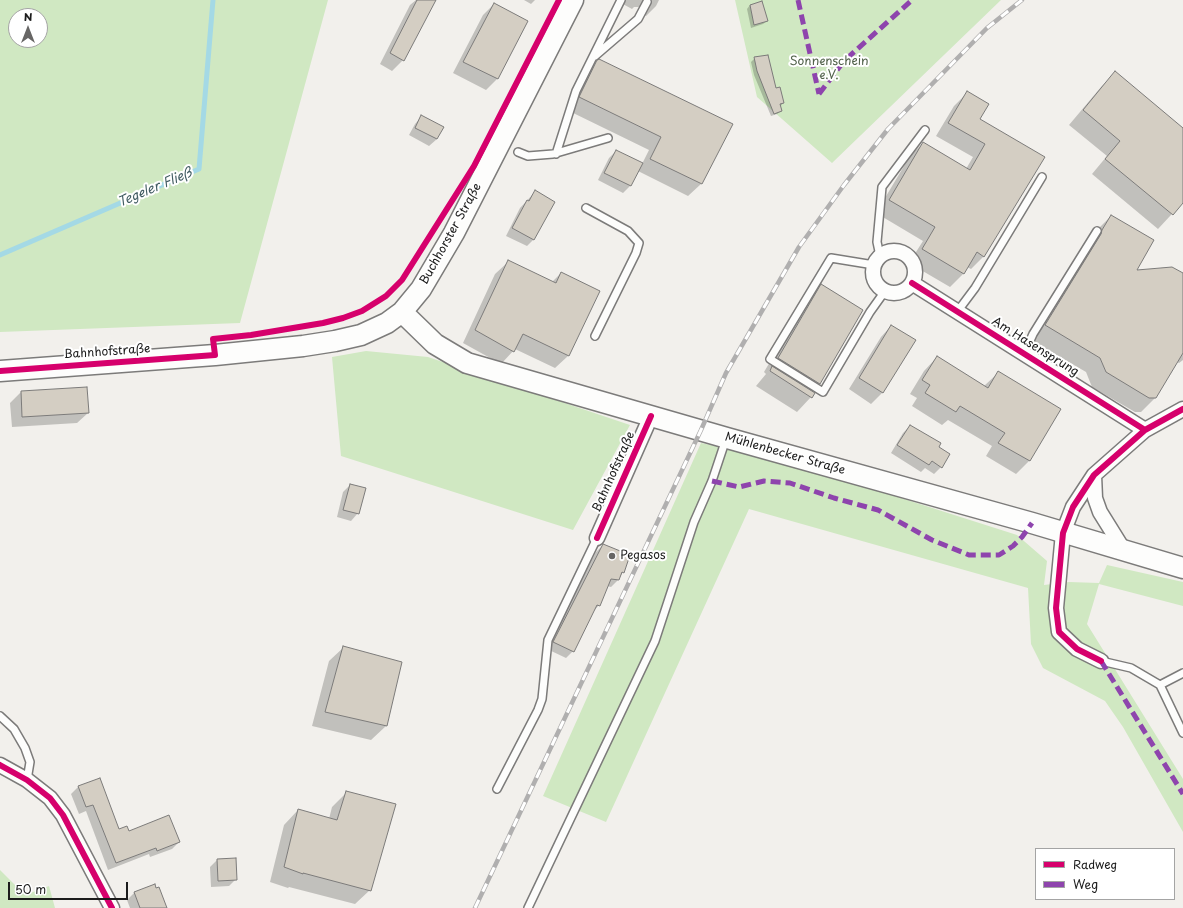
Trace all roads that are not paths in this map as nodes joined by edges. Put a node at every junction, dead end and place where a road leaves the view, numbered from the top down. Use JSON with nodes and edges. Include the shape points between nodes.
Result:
{"nodes":[{"id":1,"x":573,"y":0,"type":"edge"},
{"id":2,"x":621,"y":0,"type":"edge"},
{"id":3,"x":647,"y":2,"type":"dead end"},
{"id":4,"x":591,"y":60,"type":"junction"},
{"id":5,"x":925,"y":130,"type":"dead end"},
{"id":6,"x":608,"y":138,"type":"dead end"},
{"id":7,"x":518,"y":152,"type":"dead end"},
{"id":8,"x":556,"y":154,"type":"junction"},
{"id":9,"x":1042,"y":177,"type":"dead end"},
{"id":10,"x":586,"y":208,"type":"dead end"},
{"id":11,"x":1097,"y":231,"type":"dead end"},
{"id":12,"x":877,"y":260,"type":"junction"},
{"id":13,"x":912,"y":283,"type":"junction"},
{"id":14,"x":885,"y":291,"type":"junction"},
{"id":15,"x":402,"y":312,"type":"junction"},
{"id":16,"x":957,"y":312,"type":"junction"},
{"id":17,"x":595,"y":336,"type":"dead end"},
{"id":18,"x":1024,"y":354,"type":"junction"},
{"id":19,"x":215,"y":355,"type":"joint"},
{"id":20,"x":0,"y":371,"type":"edge"},
{"id":21,"x":1183,"y":409,"type":"edge"},
{"id":22,"x":652,"y":416,"type":"junction"},
{"id":23,"x":1145,"y":430,"type":"junction"},
{"id":24,"x":727,"y":438,"type":"junction"},
{"id":25,"x":1094,"y":475,"type":"junction"},
{"id":26,"x":1063,"y":533,"type":"junction"},
{"id":27,"x":597,"y":538,"type":"joint"},
{"id":28,"x":1123,"y":549,"type":"junction"},
{"id":29,"x":1183,"y":568,"type":"edge"},
{"id":30,"x":1101,"y":661,"type":"joint"},
{"id":31,"x":1183,"y":673,"type":"edge"},
{"id":32,"x":1160,"y":685,"type":"junction"},
{"id":33,"x":0,"y":716,"type":"edge"},
{"id":34,"x":1183,"y":733,"type":"edge"},
{"id":35,"x":0,"y":766,"type":"edge"},
{"id":36,"x":27,"y":780,"type":"junction"},
{"id":37,"x":497,"y":790,"type":"dead end"},
{"id":38,"x":112,"y":908,"type":"edge"},
{"id":39,"x":528,"y":908,"type":"edge"}],
"edges":[{"from":1,"to":15,"type":"main road","name":"Buchhorster Straße","via":[[454,233],[421,289]]},
{"from":2,"to":4,"type":"lane"},
{"from":3,"to":4,"type":"lane","via":[[638,19]]},
{"from":4,"to":8,"type":"lane","via":[[576,91]]},
{"from":5,"to":12,"type":"lane","via":[[882,186]]},
{"from":6,"to":8,"type":"lane"},
{"from":7,"to":8,"type":"lane","via":[[528,156]]},
{"from":9,"to":16,"type":"lane","via":[[975,288]]},
{"from":10,"to":17,"type":"lane","via":[[628,231],[639,243]]},
{"from":11,"to":18,"type":"lane","via":[[1033,334]]},
{"from":12,"to":13,"type":"street","via":[[888,251],[899,251],[908,255],[914,263],[916,274]]},
{"from":12,"to":14,"type":"street","via":[[873,275],[877,284]]},
{"from":12,"to":14,"type":"lane","via":[[831,258],[770,359],[823,392]]},
{"from":13,"to":14,"type":"street","via":[[905,290],[895,293]]},
{"from":13,"to":16,"type":"street","name":"Am Hasensprung"},
{"from":15,"to":19,"type":"main road","name":"Buchhorster Straße","via":[[387,323],[346,339]]},
{"from":15,"to":22,"type":"main road","name":"Mühlenbecker Straße","via":[[435,344],[467,363]]},
{"from":16,"to":18,"type":"street","name":"Am Hasensprung"},
{"from":18,"to":23,"type":"street","name":"Am Hasensprung"},
{"from":19,"to":20,"type":"main road","name":"Bahnhofstraße"},
{"from":21,"to":23,"type":"street"},
{"from":22,"to":24,"type":"main road","name":"Mühlenbecker Straße"},
{"from":22,"to":27,"type":"street","name":"Bahnhofstraße"},
{"from":23,"to":25,"type":"street"},
{"from":24,"to":26,"type":"main road","name":"Mühlenbecker Straße"},
{"from":24,"to":39,"type":"lane","via":[[694,522],[655,641]]},
{"from":25,"to":26,"type":"street","via":[[1073,507]]},
{"from":25,"to":28,"type":"street","via":[[1095,498],[1100,512]]},
{"from":26,"to":28,"type":"main road","name":"Mühlenbecker Straße"},
{"from":26,"to":30,"type":"street","via":[[1056,608],[1059,632],[1076,648]]},
{"from":27,"to":37,"type":"lane","via":[[548,640],[542,699],[538,710]]},
{"from":28,"to":29,"type":"main road","name":"Mühlenbecker Straße"},
{"from":30,"to":32,"type":"lane","via":[[1131,668]]},
{"from":31,"to":32,"type":"lane"},
{"from":32,"to":34,"type":"lane"},
{"from":33,"to":36,"type":"lane","via":[[14,729],[25,748],[30,762]]},
{"from":35,"to":36,"type":"street"},
{"from":36,"to":38,"type":"street","via":[[50,798],[63,815]]}]}
